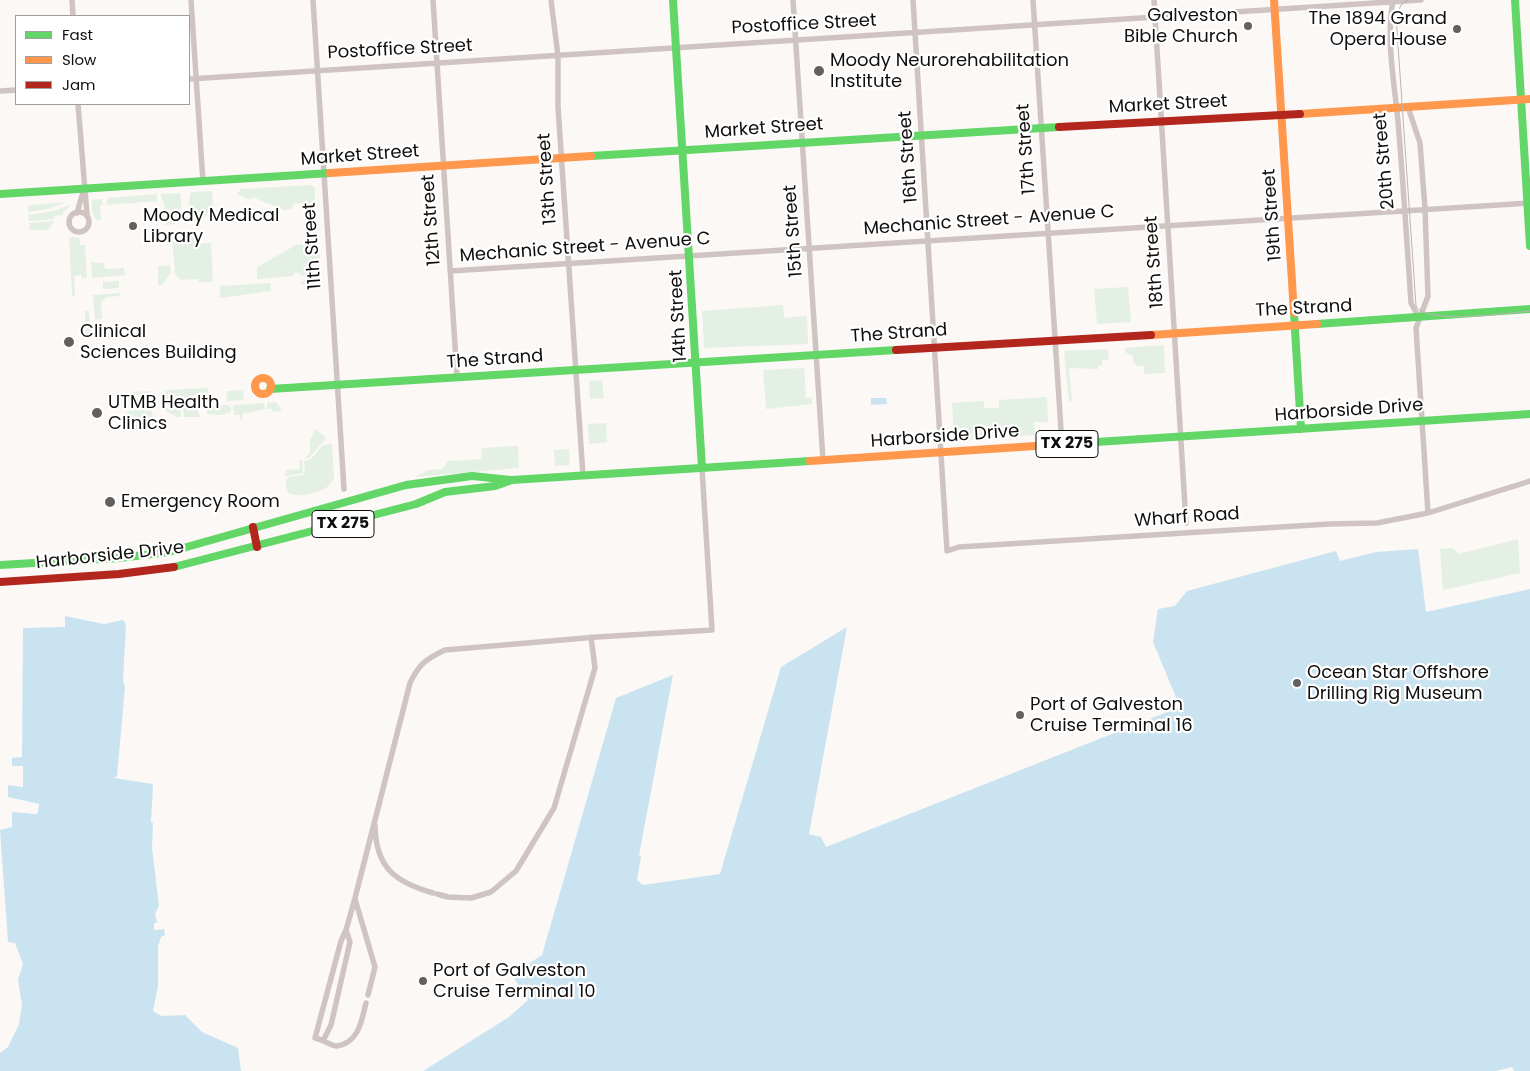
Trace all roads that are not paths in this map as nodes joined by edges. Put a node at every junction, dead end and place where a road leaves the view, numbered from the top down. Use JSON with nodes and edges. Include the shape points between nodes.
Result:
{"nodes":[{"id":1,"x":72,"y":0,"type":"edge"},
{"id":2,"x":191,"y":0,"type":"edge"},
{"id":3,"x":313,"y":0,"type":"edge"},
{"id":4,"x":432,"y":0,"type":"edge"},
{"id":5,"x":551,"y":0,"type":"edge"},
{"id":6,"x":673,"y":0,"type":"edge"},
{"id":7,"x":793,"y":0,"type":"edge"},
{"id":8,"x":913,"y":0,"type":"edge"},
{"id":9,"x":1033,"y":0,"type":"edge"},
{"id":10,"x":1154,"y":0,"type":"edge"},
{"id":11,"x":1274,"y":0,"type":"edge"},
{"id":12,"x":1421,"y":0,"type":"edge"},
{"id":13,"x":1516,"y":0,"type":"edge"},
{"id":14,"x":1393,"y":1,"type":"edge"},
{"id":15,"x":1275,"y":10,"type":"junction"},
{"id":16,"x":73,"y":15,"type":"edge"},
{"id":17,"x":1155,"y":17,"type":"junction"},
{"id":18,"x":1035,"y":24,"type":"junction"},
{"id":19,"x":915,"y":33,"type":"junction"},
{"id":20,"x":795,"y":40,"type":"junction"},
{"id":21,"x":676,"y":48,"type":"junction"},
{"id":22,"x":558,"y":56,"type":"junction"},
{"id":23,"x":436,"y":63,"type":"junction"},
{"id":24,"x":317,"y":70,"type":"junction"},
{"id":25,"x":196,"y":78,"type":"junction"},
{"id":26,"x":190,"y":79,"type":"edge"},
{"id":27,"x":15,"y":90,"type":"edge"},
{"id":28,"x":0,"y":91,"type":"edge"},
{"id":29,"x":1526,"y":99,"type":"edge"},
{"id":30,"x":78,"y":105,"type":"edge"},
{"id":31,"x":1408,"y":107,"type":"junction"},
{"id":32,"x":1396,"y":109,"type":"junction"},
{"id":33,"x":1282,"y":114,"type":"junction"},
{"id":34,"x":1162,"y":121,"type":"junction"},
{"id":35,"x":1041,"y":126,"type":"junction"},
{"id":36,"x":922,"y":134,"type":"junction"},
{"id":37,"x":803,"y":142,"type":"junction"},
{"id":38,"x":683,"y":150,"type":"junction"},
{"id":39,"x":561,"y":158,"type":"junction"},
{"id":40,"x":443,"y":165,"type":"junction"},
{"id":41,"x":323,"y":174,"type":"junction"},
{"id":42,"x":203,"y":182,"type":"junction"},
{"id":43,"x":83,"y":190,"type":"junction"},
{"id":44,"x":0,"y":194,"type":"edge"},
{"id":45,"x":1529,"y":203,"type":"edge"},
{"id":46,"x":1425,"y":209,"type":"junction"},
{"id":47,"x":1404,"y":210,"type":"junction"},
{"id":48,"x":77,"y":213,"type":"junction"},
{"id":49,"x":87,"y":215,"type":"junction"},
{"id":50,"x":1288,"y":218,"type":"junction"},
{"id":51,"x":1168,"y":225,"type":"junction"},
{"id":52,"x":1048,"y":232,"type":"junction"},
{"id":53,"x":929,"y":240,"type":"junction"},
{"id":54,"x":1530,"y":246,"type":"edge"},
{"id":55,"x":810,"y":248,"type":"junction"},
{"id":56,"x":690,"y":256,"type":"junction"},
{"id":57,"x":569,"y":264,"type":"junction"},
{"id":58,"x":450,"y":272,"type":"junction"},
{"id":59,"x":1530,"y":309,"type":"edge"},
{"id":60,"x":1419,"y":318,"type":"junction"},
{"id":61,"x":1295,"y":324,"type":"junction"},
{"id":62,"x":1175,"y":331,"type":"junction"},
{"id":63,"x":1055,"y":339,"type":"junction"},
{"id":64,"x":936,"y":347,"type":"junction"},
{"id":65,"x":816,"y":354,"type":"junction"},
{"id":66,"x":696,"y":362,"type":"junction"},
{"id":67,"x":576,"y":370,"type":"junction"},
{"id":68,"x":457,"y":377,"type":"junction"},
{"id":69,"x":337,"y":384,"type":"junction"},
{"id":70,"x":270,"y":389,"type":"dead end"},
{"id":71,"x":1530,"y":414,"type":"edge"},
{"id":72,"x":1422,"y":421,"type":"junction"},
{"id":73,"x":1301,"y":429,"type":"junction"},
{"id":74,"x":1181,"y":437,"type":"junction"},
{"id":75,"x":1062,"y":445,"type":"junction"},
{"id":76,"x":942,"y":453,"type":"junction"},
{"id":77,"x":823,"y":460,"type":"junction"},
{"id":78,"x":702,"y":468,"type":"junction"},
{"id":79,"x":583,"y":476,"type":"junction"},
{"id":80,"x":512,"y":480,"type":"junction"},
{"id":81,"x":1530,"y":481,"type":"edge"},
{"id":82,"x":344,"y":489,"type":"dead end"},
{"id":83,"x":1428,"y":512,"type":"junction"},
{"id":84,"x":1186,"y":523,"type":"dead end"},
{"id":85,"x":253,"y":527,"type":"junction"},
{"id":86,"x":257,"y":547,"type":"junction"},
{"id":87,"x":947,"y":551,"type":"joint"},
{"id":88,"x":168,"y":552,"type":"junction"},
{"id":89,"x":66,"y":560,"type":"junction"},
{"id":90,"x":0,"y":565,"type":"edge"},
{"id":91,"x":174,"y":567,"type":"junction"},
{"id":92,"x":68,"y":577,"type":"junction"},
{"id":93,"x":0,"y":582,"type":"edge"},
{"id":94,"x":591,"y":637,"type":"junction"},
{"id":95,"x":375,"y":817,"type":"junction"},
{"id":96,"x":355,"y":898,"type":"junction"},
{"id":97,"x":346,"y":930,"type":"junction"},
{"id":98,"x":368,"y":995,"type":"dead end"},
{"id":99,"x":366,"y":1003,"type":"dead end"},
{"id":100,"x":324,"y":1040,"type":"junction"}],
"edges":[{"from":1,"to":16,"type":"street"},
{"from":2,"to":25,"type":"street"},
{"from":3,"to":24,"type":"street","name":"11th Street"},
{"from":4,"to":23,"type":"street","name":"12th Street"},
{"from":5,"to":22,"type":"street","name":"13th Street"},
{"from":6,"to":21,"type":"main road","name":"14th Street"},
{"from":7,"to":20,"type":"street","name":"15th Street"},
{"from":8,"to":19,"type":"street","name":"16th Street"},
{"from":9,"to":18,"type":"street","name":"17th Street"},
{"from":10,"to":17,"type":"street","name":"18th Street"},
{"from":11,"to":15,"type":"main road","name":"19th Street"},
{"from":12,"to":14,"type":"street","name":"Postoffice Street"},
{"from":13,"to":29,"type":"main road"},
{"from":14,"to":15,"type":"street","name":"Postoffice Street"},
{"from":14,"to":32,"type":"street","name":"20th Street","via":[[1389,22]]},
{"from":15,"to":17,"type":"street","name":"Postoffice Street"},
{"from":15,"to":33,"type":"main road","name":"19th Street"},
{"from":17,"to":18,"type":"street","name":"Postoffice Street"},
{"from":17,"to":34,"type":"street","name":"18th Street"},
{"from":18,"to":19,"type":"street","name":"Postoffice Street"},
{"from":18,"to":35,"type":"street","name":"17th Street"},
{"from":19,"to":20,"type":"street","name":"Postoffice Street"},
{"from":19,"to":36,"type":"street","name":"16th Street"},
{"from":20,"to":21,"type":"street","name":"Postoffice Street"},
{"from":20,"to":37,"type":"street","name":"15th Street"},
{"from":21,"to":22,"type":"street","name":"Postoffice Street"},
{"from":21,"to":38,"type":"main road","name":"14th Street"},
{"from":22,"to":23,"type":"street","name":"Postoffice Street"},
{"from":22,"to":39,"type":"street","name":"13th Street"},
{"from":23,"to":24,"type":"street","name":"Postoffice Street"},
{"from":23,"to":40,"type":"street","name":"12th Street"},
{"from":24,"to":25,"type":"street","name":"Postoffice Street"},
{"from":24,"to":41,"type":"street","name":"11th Street"},
{"from":25,"to":26,"type":"street","name":"Postoffice Street"},
{"from":25,"to":42,"type":"street"},
{"from":27,"to":28,"type":"street"},
{"from":29,"to":31,"type":"main road","name":"Market Street"},
{"from":29,"to":45,"type":"main road"},
{"from":30,"to":43,"type":"street"},
{"from":31,"to":32,"type":"main road","name":"Market Street"},
{"from":31,"to":46,"type":"street","name":"20th Street","via":[[1420,143]]},
{"from":32,"to":33,"type":"main road","name":"Market Street"},
{"from":32,"to":47,"type":"street","name":"20th Street"},
{"from":33,"to":34,"type":"main road","name":"Market Street"},
{"from":33,"to":50,"type":"main road","name":"19th Street"},
{"from":34,"to":35,"type":"main road","name":"Market Street"},
{"from":34,"to":51,"type":"street","name":"18th Street"},
{"from":35,"to":36,"type":"main road","name":"Market Street"},
{"from":35,"to":52,"type":"street","name":"17th Street"},
{"from":36,"to":37,"type":"main road","name":"Market Street"},
{"from":36,"to":53,"type":"street","name":"16th Street"},
{"from":37,"to":38,"type":"main road","name":"Market Street"},
{"from":37,"to":55,"type":"street","name":"15th Street"},
{"from":38,"to":39,"type":"main road","name":"Market Street"},
{"from":38,"to":56,"type":"main road","name":"14th Street"},
{"from":39,"to":40,"type":"main road","name":"Market Street"},
{"from":39,"to":57,"type":"street","name":"13th Street"},
{"from":40,"to":41,"type":"main road","name":"Market Street"},
{"from":40,"to":58,"type":"street","name":"12th Street"},
{"from":41,"to":42,"type":"main road","name":"Market Street"},
{"from":41,"to":69,"type":"street","name":"11th Street"},
{"from":42,"to":43,"type":"main road","name":"Market Street"},
{"from":43,"to":44,"type":"main road","name":"Market Street"},
{"from":43,"to":48,"type":"street"},
{"from":43,"to":49,"type":"street"},
{"from":45,"to":46,"type":"street","name":"Mechanic Street - Avenue C"},
{"from":45,"to":54,"type":"main road"},
{"from":46,"to":47,"type":"street","name":"Mechanic Street - Avenue C"},
{"from":46,"to":60,"type":"street","name":"20th Street","via":[[1428,296]]},
{"from":47,"to":50,"type":"street","name":"Mechanic Street - Avenue C"},
{"from":47,"to":60,"type":"street","name":"20th Street","via":[[1411,303]]},
{"from":48,"to":49,"type":"street"},
{"from":48,"to":49,"type":"street","via":[[68,221],[75,230],[87,228]]},
{"from":50,"to":51,"type":"street","name":"Mechanic Street - Avenue C"},
{"from":50,"to":61,"type":"main road","name":"19th Street"},
{"from":51,"to":52,"type":"street","name":"Mechanic Street - Avenue C"},
{"from":51,"to":62,"type":"street","name":"18th Street"},
{"from":52,"to":53,"type":"street","name":"Mechanic Street - Avenue C"},
{"from":52,"to":63,"type":"street","name":"17th Street"},
{"from":53,"to":55,"type":"street","name":"Mechanic Street - Avenue C"},
{"from":53,"to":64,"type":"street","name":"16th Street"},
{"from":55,"to":56,"type":"street","name":"Mechanic Street - Avenue C"},
{"from":55,"to":65,"type":"street","name":"15th Street"},
{"from":56,"to":57,"type":"street","name":"Mechanic Street - Avenue C"},
{"from":56,"to":66,"type":"main road","name":"14th Street"},
{"from":57,"to":58,"type":"street","name":"Mechanic Street - Avenue C"},
{"from":57,"to":67,"type":"street","name":"13th Street"},
{"from":58,"to":68,"type":"street","name":"12th Street"},
{"from":59,"to":60,"type":"main road","name":"The Strand"},
{"from":60,"to":61,"type":"main road","name":"The Strand"},
{"from":60,"to":72,"type":"street","name":"20th Street","via":[[1416,328]]},
{"from":61,"to":62,"type":"main road","name":"The Strand"},
{"from":61,"to":73,"type":"main road","name":"19th Street"},
{"from":62,"to":63,"type":"main road","name":"The Strand"},
{"from":62,"to":74,"type":"street","name":"18th Street"},
{"from":63,"to":64,"type":"main road","name":"The Strand"},
{"from":63,"to":75,"type":"street","name":"17th Street"},
{"from":64,"to":65,"type":"main road","name":"The Strand"},
{"from":64,"to":76,"type":"street","name":"16th Street"},
{"from":65,"to":66,"type":"main road","name":"The Strand"},
{"from":65,"to":77,"type":"street","name":"15th Street"},
{"from":66,"to":67,"type":"main road","name":"The Strand"},
{"from":66,"to":78,"type":"main road","name":"14th Street"},
{"from":67,"to":68,"type":"main road","name":"The Strand"},
{"from":67,"to":79,"type":"street","name":"13th Street"},
{"from":68,"to":69,"type":"main road","name":"The Strand"},
{"from":69,"to":70,"type":"main road","name":"The Strand"},
{"from":69,"to":82,"type":"street","name":"11th Street"},
{"from":71,"to":72,"type":"main road","name":"Harborside Drive","number":"TX 275"},
{"from":72,"to":73,"type":"main road","name":"Harborside Drive","number":"TX 275"},
{"from":72,"to":83,"type":"street","name":"20th Street"},
{"from":73,"to":74,"type":"main road","name":"Harborside Drive","number":"TX 275"},
{"from":74,"to":75,"type":"main road","name":"Harborside Drive","number":"TX 275"},
{"from":74,"to":84,"type":"street","name":"18th Street"},
{"from":75,"to":76,"type":"main road","name":"Harborside Drive","number":"TX 275"},
{"from":76,"to":77,"type":"main road","name":"Harborside Drive","number":"TX 275"},
{"from":76,"to":87,"type":"street","name":"16th Street"},
{"from":77,"to":78,"type":"main road","name":"Harborside Drive","number":"TX 275"},
{"from":78,"to":79,"type":"main road","name":"Harborside Drive","number":"TX 275"},
{"from":78,"to":94,"type":"street","name":"14th Street","via":[[712,630]]},
{"from":79,"to":80,"type":"main road","name":"Harborside Drive","number":"TX 275"},
{"from":80,"to":85,"type":"main road","name":"Harborside Drive","number":"TX 275","via":[[493,476],[406,485]]},
{"from":80,"to":86,"type":"main road","name":"Harborside Drive","number":"TX 275","via":[[495,486],[445,492],[416,504]]},
{"from":81,"to":83,"type":"street","name":"Wharf Road"},
{"from":83,"to":87,"type":"street","name":"Wharf Road","via":[[1377,523],[959,547]]},
{"from":85,"to":86,"type":"main road"},
{"from":85,"to":88,"type":"main road","name":"Harborside Drive","number":"TX 275"},
{"from":86,"to":91,"type":"main road","name":"Harborside Drive","number":"TX 275"},
{"from":88,"to":89,"type":"main road","name":"Harborside Drive","number":"TX 275"},
{"from":88,"to":91,"type":"main road"},
{"from":89,"to":90,"type":"main road","name":"Harborside Drive","number":"TX 275"},
{"from":89,"to":92,"type":"main road"},
{"from":91,"to":92,"type":"main road","name":"Harborside Drive","number":"TX 275"},
{"from":92,"to":93,"type":"main road","name":"Harborside Drive","number":"TX 275"},
{"from":94,"to":95,"type":"street","via":[[445,650],[429,657],[417,668],[410,683]]},
{"from":94,"to":95,"type":"street","via":[[595,668],[554,808],[516,871],[491,892],[470,898],[448,897],[398,880],[376,846]]},
{"from":95,"to":96,"type":"street"},
{"from":96,"to":97,"type":"street"},
{"from":96,"to":98,"type":"street","via":[[375,967]]},
{"from":97,"to":100,"type":"street","via":[[350,942],[331,1025]]},
{"from":97,"to":100,"type":"street","via":[[315,1038]]},
{"from":99,"to":100,"type":"street","via":[[358,1032],[345,1043],[335,1046]]}]}
